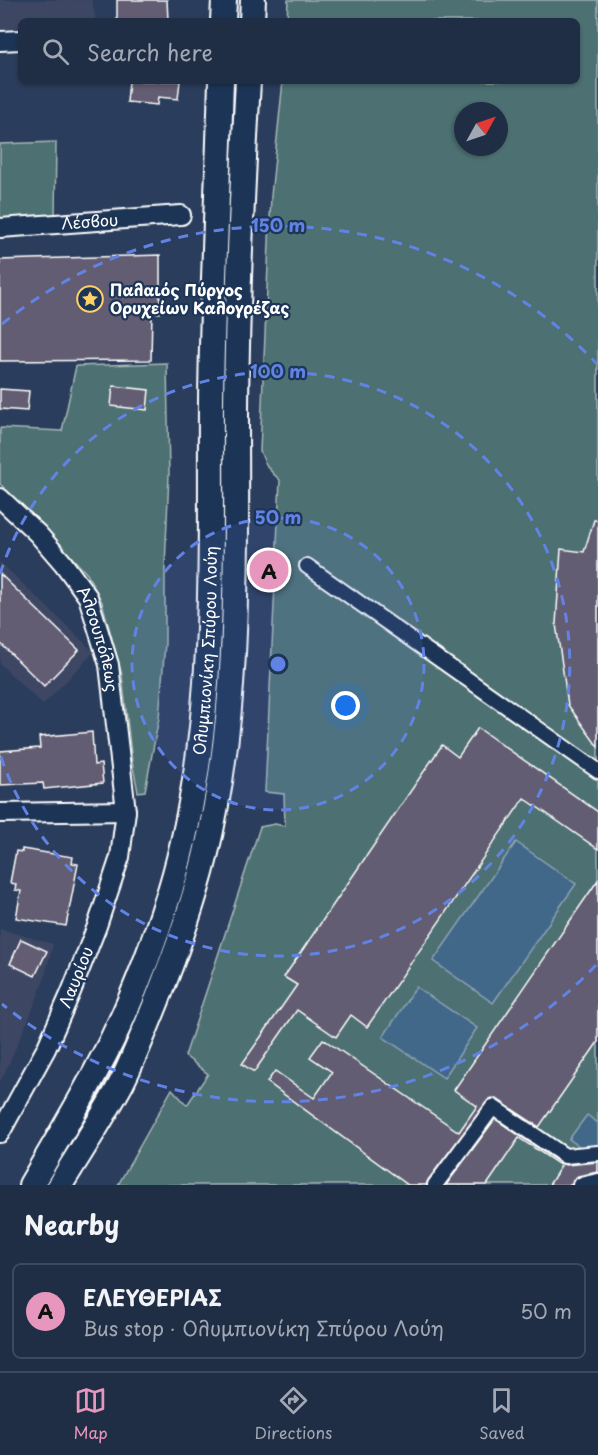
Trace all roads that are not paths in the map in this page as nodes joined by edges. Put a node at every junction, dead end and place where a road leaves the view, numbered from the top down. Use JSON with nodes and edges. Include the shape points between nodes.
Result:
{"nodes":[{"id":1,"x":224,"y":0,"type":"edge"},
{"id":2,"x":253,"y":0,"type":"edge"},
{"id":3,"x":223,"y":18,"type":"edge"},
{"id":4,"x":252,"y":18,"type":"edge"},
{"id":5,"x":18,"y":40,"type":"edge"},
{"id":6,"x":0,"y":41,"type":"edge"},
{"id":7,"x":221,"y":84,"type":"edge"},
{"id":8,"x":248,"y":84,"type":"edge"},
{"id":9,"x":181,"y":215,"type":"dead end"},
{"id":10,"x":0,"y":228,"type":"edge"},
{"id":11,"x":0,"y":498,"type":"edge"},
{"id":12,"x":307,"y":566,"type":"dead end"},
{"id":13,"x":598,"y":771,"type":"edge"},
{"id":14,"x":126,"y":811,"type":"junction"},
{"id":15,"x":0,"y":813,"type":"edge"},
{"id":16,"x":0,"y":1133,"type":"edge"},
{"id":17,"x":598,"y":1153,"type":"edge"},
{"id":18,"x":598,"y":1181,"type":"edge"},
{"id":19,"x":31,"y":1185,"type":"edge"},
{"id":20,"x":60,"y":1185,"type":"edge"},
{"id":21,"x":435,"y":1185,"type":"edge"},
{"id":22,"x":580,"y":1185,"type":"edge"}],
"edges":[{"from":1,"to":3,"type":"main road"},
{"from":2,"to":4,"type":"main road"},
{"from":5,"to":6,"type":"street"},
{"from":7,"to":19,"type":"main road","name":"Ολυμπιονίκη Σπύρου Λούη","via":[[211,333],[208,641],[190,811],[156,932],[122,1018],[96,1072]]},
{"from":8,"to":20,"type":"main road","name":"Ολυμπιονίκη Σπύρου Λούη","via":[[237,329],[235,595],[220,786],[195,896],[170,969],[121,1083]]},
{"from":9,"to":10,"type":"street","name":"Λέσβου"},
{"from":11,"to":14,"type":"street","name":"Αλσουπόλεως","via":[[38,534],[88,597],[109,665]]},
{"from":12,"to":13,"type":"street"},
{"from":14,"to":15,"type":"street"},
{"from":14,"to":16,"type":"street","name":"Λαυρίου","via":[[120,857],[97,926],[46,1049]]},
{"from":17,"to":21,"type":"street","via":[[565,1156],[493,1107]]},
{"from":18,"to":22,"type":"street"}]}
